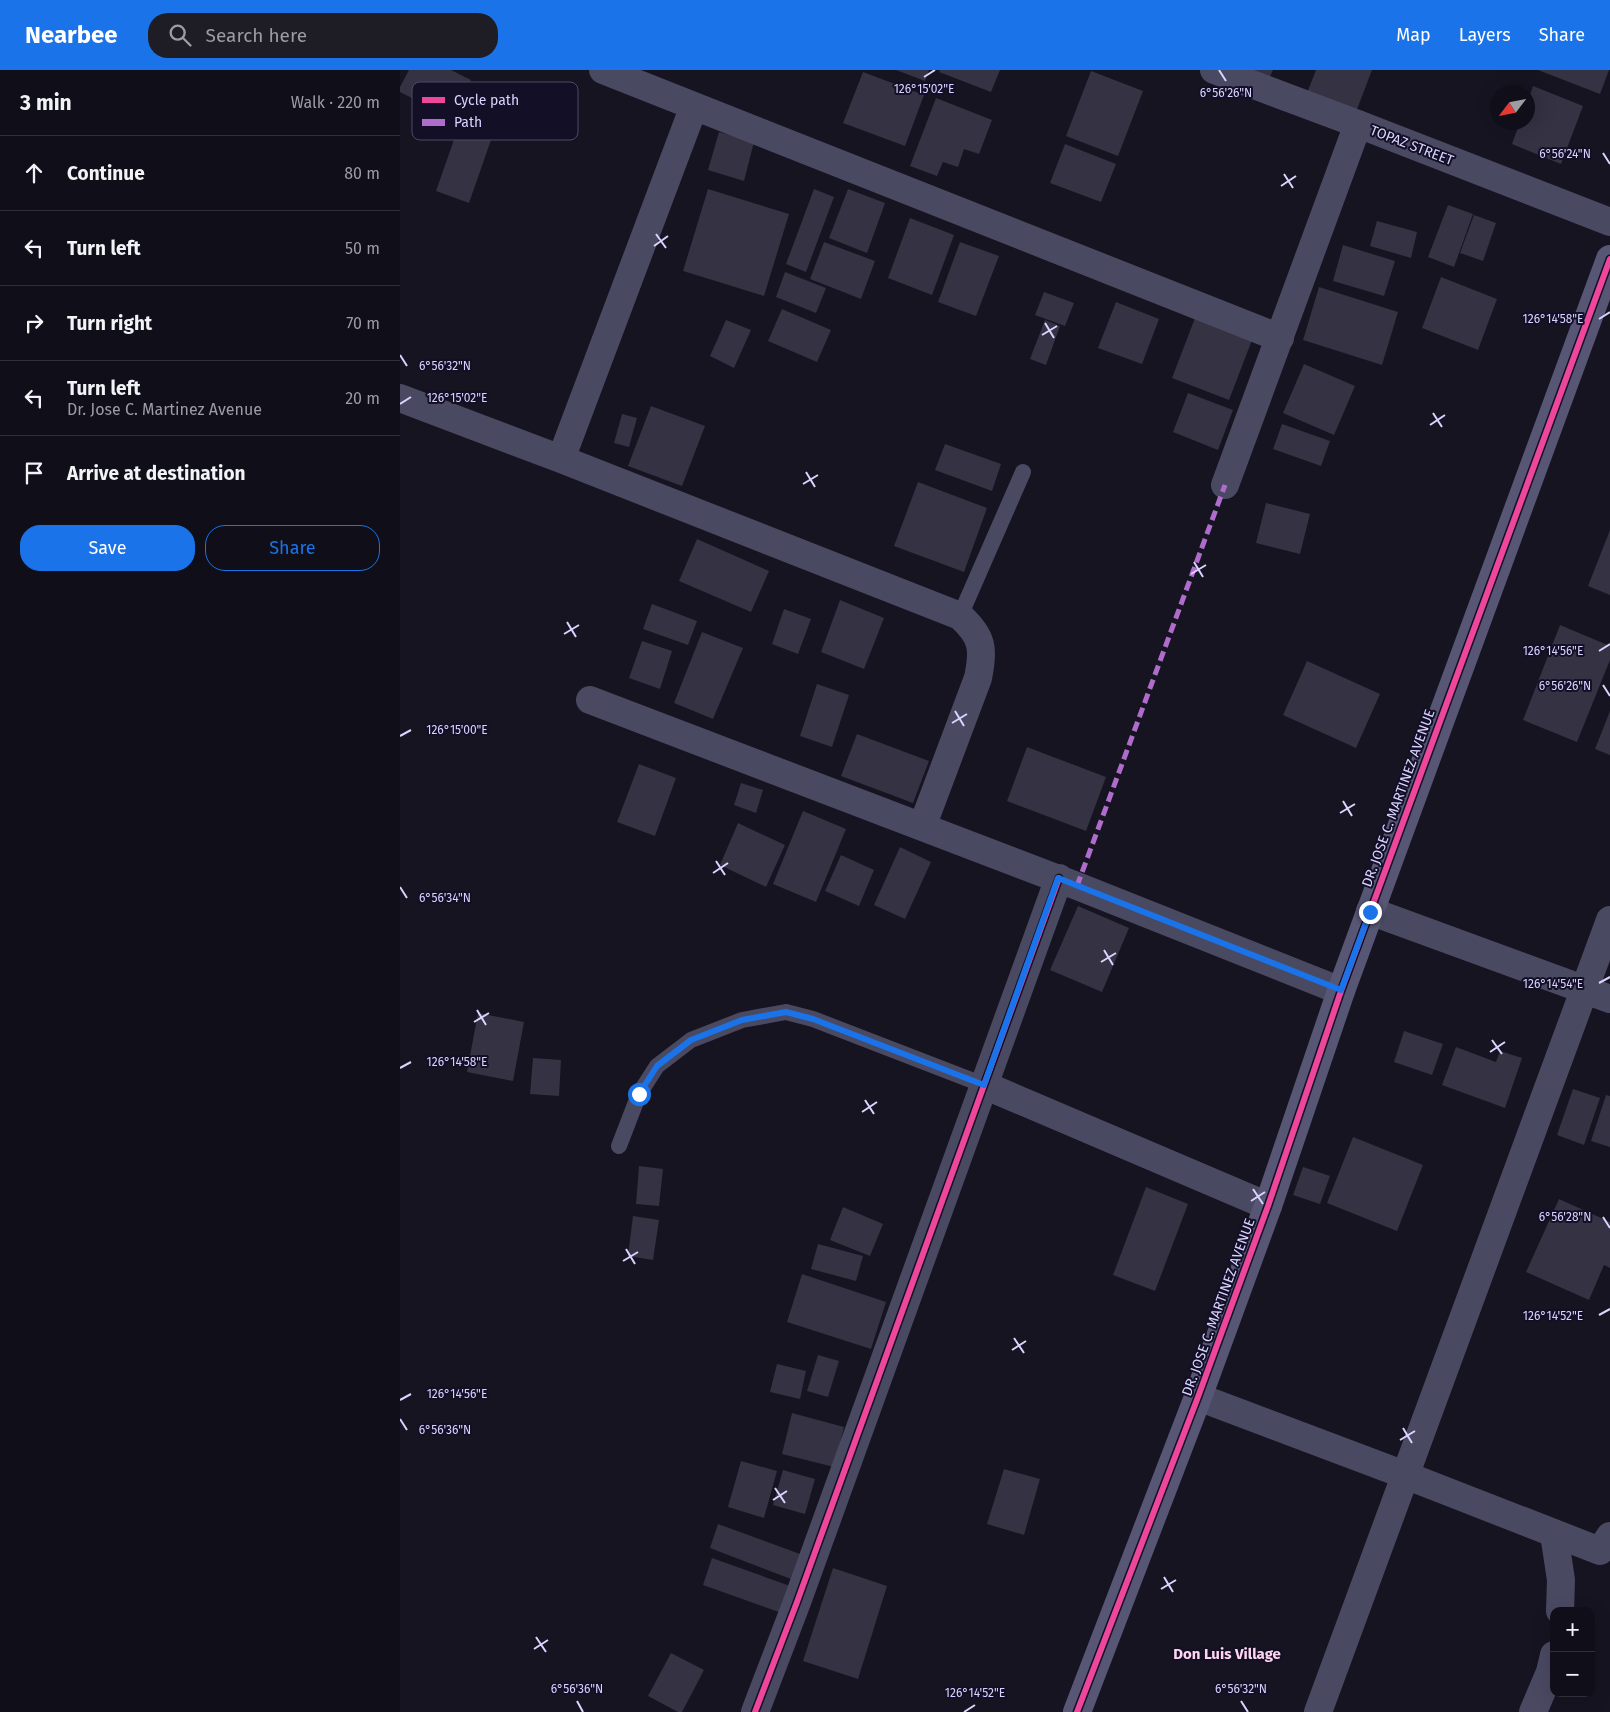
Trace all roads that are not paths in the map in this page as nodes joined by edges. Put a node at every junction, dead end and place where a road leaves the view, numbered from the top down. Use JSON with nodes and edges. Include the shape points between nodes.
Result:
{"nodes":[{"id":1,"x":603,"y":70,"type":"edge"},
{"id":2,"x":1214,"y":70,"type":"edge"},
{"id":3,"x":694,"y":106,"type":"junction"},
{"id":4,"x":1358,"y":124,"type":"junction"},
{"id":5,"x":1610,"y":222,"type":"edge"},
{"id":6,"x":1610,"y":259,"type":"edge"},
{"id":7,"x":1280,"y":338,"type":"junction"},
{"id":8,"x":400,"y":398,"type":"edge"},
{"id":9,"x":561,"y":459,"type":"junction"},
{"id":10,"x":1023,"y":472,"type":"dead end"},
{"id":11,"x":1225,"y":485,"type":"dead end"},
{"id":12,"x":960,"y":616,"type":"junction"},
{"id":13,"x":590,"y":700,"type":"dead end"},
{"id":14,"x":922,"y":827,"type":"junction"},
{"id":15,"x":1058,"y":878,"type":"junction"},
{"id":16,"x":1370,"y":912,"type":"junction"},
{"id":17,"x":1610,"y":920,"type":"edge"},
{"id":18,"x":1584,"y":989,"type":"junction"},
{"id":19,"x":1341,"y":990,"type":"junction"},
{"id":20,"x":1610,"y":999,"type":"edge"},
{"id":21,"x":984,"y":1085,"type":"junction"},
{"id":22,"x":619,"y":1146,"type":"dead end"},
{"id":23,"x":1268,"y":1206,"type":"junction"},
{"id":24,"x":1198,"y":1397,"type":"junction"},
{"id":25,"x":1405,"y":1475,"type":"junction"},
{"id":26,"x":1554,"y":1534,"type":"junction"},
{"id":27,"x":1610,"y":1536,"type":"edge"},
{"id":28,"x":1560,"y":1607,"type":"edge"},
{"id":29,"x":1550,"y":1672,"type":"edge"},
{"id":30,"x":755,"y":1712,"type":"edge"},
{"id":31,"x":1077,"y":1712,"type":"edge"},
{"id":32,"x":1318,"y":1712,"type":"edge"},
{"id":33,"x":1533,"y":1712,"type":"edge"}],
"edges":[{"from":1,"to":3,"type":"street"},
{"from":2,"to":4,"type":"street","name":"TOPAZ STREET"},
{"from":3,"to":7,"type":"street"},
{"from":3,"to":9,"type":"street"},
{"from":4,"to":5,"type":"street","name":"TOPAZ STREET"},
{"from":4,"to":7,"type":"street"},
{"from":6,"to":16,"type":"street","name":"DR. JOSE C. MARTINEZ AVENUE"},
{"from":7,"to":11,"type":"street"},
{"from":8,"to":9,"type":"street"},
{"from":9,"to":12,"type":"street"},
{"from":10,"to":12,"type":"lane"},
{"from":12,"to":14,"type":"street","via":[[979,638],[982,656],[978,678]]},
{"from":13,"to":14,"type":"street"},
{"from":14,"to":15,"type":"street"},
{"from":15,"to":19,"type":"street"},
{"from":15,"to":21,"type":"street"},
{"from":16,"to":18,"type":"street"},
{"from":16,"to":19,"type":"street","name":"DR. JOSE C. MARTINEZ AVENUE"},
{"from":17,"to":18,"type":"street"},
{"from":18,"to":20,"type":"street"},
{"from":18,"to":25,"type":"street"},
{"from":19,"to":23,"type":"street","name":"DR. JOSE C. MARTINEZ AVENUE"},
{"from":21,"to":22,"type":"lane","via":[[813,1019],[786,1012],[742,1020],[691,1040],[657,1066],[639,1094]]},
{"from":21,"to":23,"type":"street"},
{"from":21,"to":30,"type":"street"},
{"from":23,"to":24,"type":"street","name":"DR. JOSE C. MARTINEZ AVENUE"},
{"from":24,"to":25,"type":"street"},
{"from":24,"to":31,"type":"street","name":"DR. JOSE C. MARTINEZ AVENUE"},
{"from":25,"to":26,"type":"street"},
{"from":25,"to":32,"type":"street"},
{"from":26,"to":27,"type":"street","via":[[1600,1552]]},
{"from":26,"to":28,"type":"street","via":[[1561,1580]]},
{"from":29,"to":33,"type":"street"}]}
